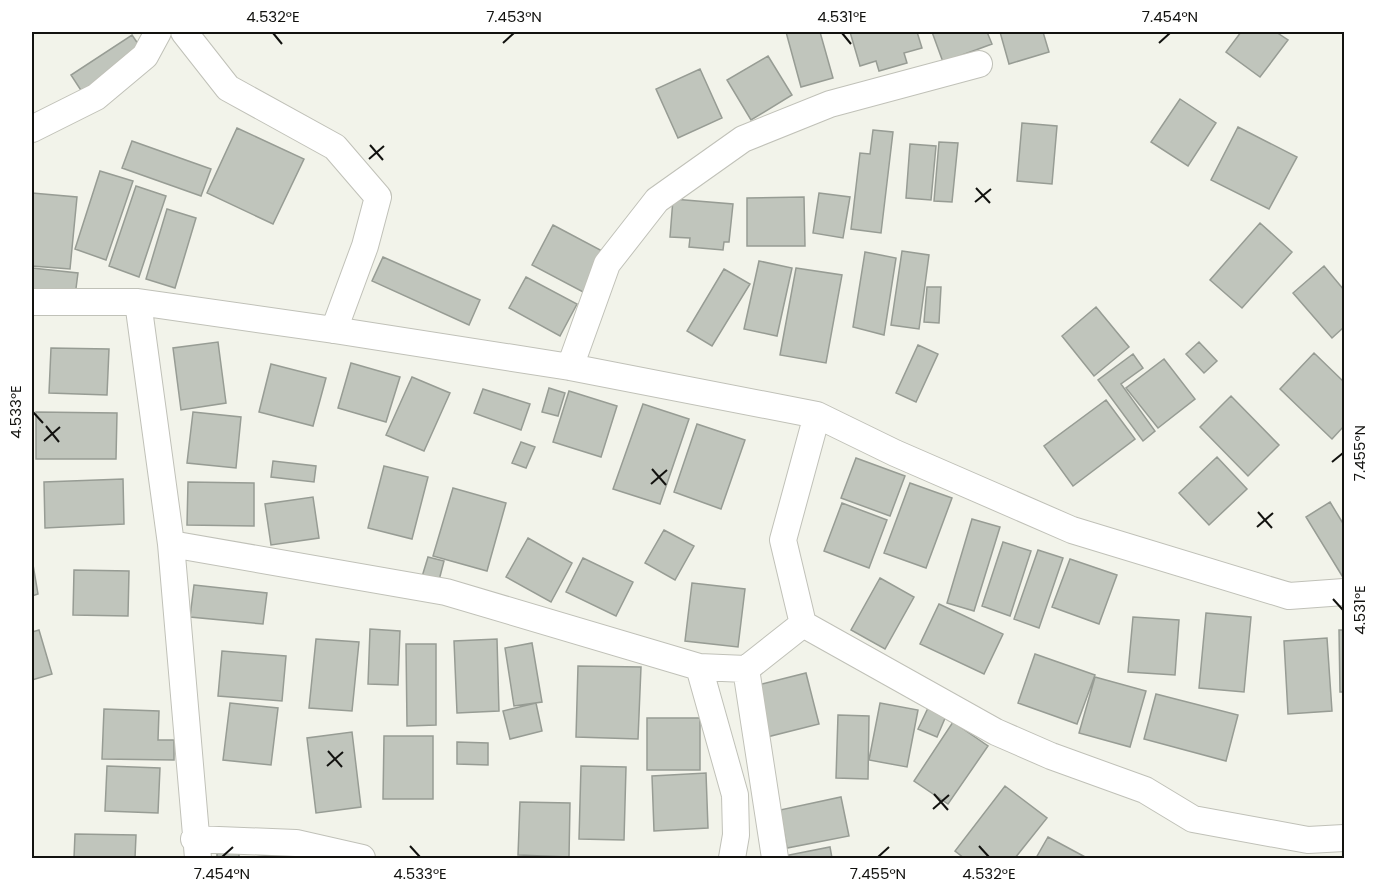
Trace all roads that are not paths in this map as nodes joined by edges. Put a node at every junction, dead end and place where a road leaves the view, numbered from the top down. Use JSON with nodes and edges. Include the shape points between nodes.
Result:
{"nodes":[{"id":1,"x":158,"y":32,"type":"edge"},
{"id":2,"x":184,"y":32,"type":"edge"},
{"id":3,"x":979,"y":64,"type":"dead end"},
{"id":4,"x":32,"y":129,"type":"edge"},
{"id":5,"x":32,"y":302,"type":"edge"},
{"id":6,"x":138,"y":302,"type":"junction"},
{"id":7,"x":334,"y":330,"type":"junction"},
{"id":8,"x":570,"y":367,"type":"junction"},
{"id":9,"x":817,"y":415,"type":"junction"},
{"id":10,"x":171,"y":544,"type":"junction"},
{"id":11,"x":1344,"y":592,"type":"edge"},
{"id":12,"x":802,"y":624,"type":"junction"},
{"id":13,"x":699,"y":667,"type":"junction"},
{"id":14,"x":746,"y":669,"type":"junction"},
{"id":15,"x":1344,"y":838,"type":"edge"},
{"id":16,"x":196,"y":849,"type":"edge"},
{"id":17,"x":362,"y":858,"type":"edge"},
{"id":18,"x":732,"y":858,"type":"edge"},
{"id":19,"x":775,"y":858,"type":"edge"}],
"edges":[{"from":1,"to":4,"type":"street","via":[[145,56],[96,97]]},
{"from":2,"to":7,"type":"street","via":[[228,88],[335,147],[378,197],[365,246]]},
{"from":3,"to":8,"type":"street","via":[[830,104],[743,139],[657,200],[607,264]]},
{"from":5,"to":6,"type":"street"},
{"from":6,"to":7,"type":"street"},
{"from":6,"to":10,"type":"street"},
{"from":7,"to":8,"type":"street"},
{"from":8,"to":9,"type":"street"},
{"from":9,"to":11,"type":"street","via":[[1072,530],[1289,596]]},
{"from":9,"to":12,"type":"street","via":[[783,540]]},
{"from":10,"to":13,"type":"street","via":[[446,592]]},
{"from":10,"to":16,"type":"street"},
{"from":12,"to":14,"type":"street"},
{"from":12,"to":15,"type":"street","via":[[996,732],[1145,790],[1193,819],[1308,840]]},
{"from":13,"to":14,"type":"street"},
{"from":13,"to":18,"type":"street","via":[[735,795]]},
{"from":14,"to":19,"type":"street"},
{"from":16,"to":17,"type":"street","via":[[296,843]]}]}
